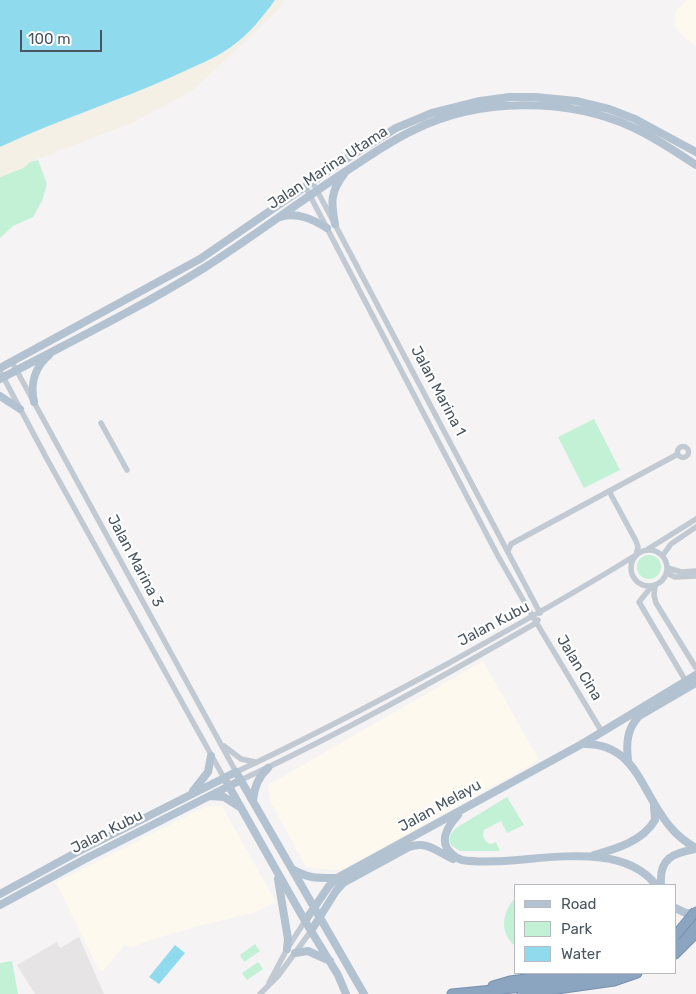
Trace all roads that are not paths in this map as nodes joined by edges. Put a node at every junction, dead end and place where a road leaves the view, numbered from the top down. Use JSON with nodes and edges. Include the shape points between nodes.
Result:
{"nodes":[{"id":1,"x":696,"y":152,"type":"edge"},
{"id":2,"x":696,"y":165,"type":"edge"},
{"id":3,"x":346,"y":171,"type":"junction"},
{"id":4,"x":312,"y":181,"type":"junction"},
{"id":5,"x":305,"y":186,"type":"junction"},
{"id":6,"x":318,"y":190,"type":"junction"},
{"id":7,"x":310,"y":195,"type":"junction"},
{"id":8,"x":277,"y":218,"type":"junction"},
{"id":9,"x":335,"y":224,"type":"junction"},
{"id":10,"x":327,"y":228,"type":"junction"},
{"id":11,"x":56,"y":348,"type":"junction"},
{"id":12,"x":12,"y":362,"type":"junction"},
{"id":13,"x":16,"y":370,"type":"junction"},
{"id":14,"x":1,"y":374,"type":"edge"},
{"id":15,"x":0,"y":396,"type":"edge"},
{"id":16,"x":34,"y":402,"type":"junction"},
{"id":17,"x":20,"y":409,"type":"junction"},
{"id":18,"x":101,"y":424,"type":"dead end"},
{"id":19,"x":678,"y":454,"type":"dead end"},
{"id":20,"x":127,"y":470,"type":"dead end"},
{"id":21,"x":609,"y":491,"type":"junction"},
{"id":22,"x":696,"y":519,"type":"edge"},
{"id":23,"x":696,"y":527,"type":"edge"},
{"id":24,"x":646,"y":550,"type":"junction"},
{"id":25,"x":507,"y":552,"type":"junction"},
{"id":26,"x":636,"y":555,"type":"junction"},
{"id":27,"x":663,"y":555,"type":"junction"},
{"id":28,"x":668,"y":571,"type":"junction"},
{"id":29,"x":696,"y":571,"type":"edge"},
{"id":30,"x":696,"y":576,"type":"edge"},
{"id":31,"x":653,"y":586,"type":"junction"},
{"id":32,"x":540,"y":613,"type":"junction"},
{"id":33,"x":535,"y":620,"type":"junction"},
{"id":34,"x":696,"y":668,"type":"edge"},
{"id":35,"x":696,"y":675,"type":"edge"},
{"id":36,"x":690,"y":684,"type":"edge"},
{"id":37,"x":602,"y":732,"type":"junction"},
{"id":38,"x":218,"y":739,"type":"junction"},
{"id":39,"x":582,"y":744,"type":"junction"},
{"id":40,"x":211,"y":756,"type":"junction"},
{"id":41,"x":628,"y":760,"type":"junction"},
{"id":42,"x":258,"y":762,"type":"junction"},
{"id":43,"x":268,"y":768,"type":"junction"},
{"id":44,"x":236,"y":772,"type":"junction"},
{"id":45,"x":224,"y":778,"type":"junction"},
{"id":46,"x":241,"y":780,"type":"junction"},
{"id":47,"x":229,"y":786,"type":"junction"},
{"id":48,"x":188,"y":796,"type":"junction"},
{"id":49,"x":208,"y":796,"type":"junction"},
{"id":50,"x":253,"y":802,"type":"junction"},
{"id":51,"x":653,"y":802,"type":"junction"},
{"id":52,"x":242,"y":809,"type":"junction"},
{"id":53,"x":462,"y":810,"type":"junction"},
{"id":54,"x":696,"y":849,"type":"edge"},
{"id":55,"x":590,"y":856,"type":"junction"},
{"id":56,"x":460,"y":860,"type":"junction"},
{"id":57,"x":632,"y":865,"type":"junction"},
{"id":58,"x":290,"y":868,"type":"junction"},
{"id":59,"x":276,"y":872,"type":"junction"},
{"id":60,"x":337,"y":878,"type":"junction"},
{"id":61,"x":649,"y":884,"type":"edge"},
{"id":62,"x":655,"y":884,"type":"edge"},
{"id":63,"x":660,"y":884,"type":"edge"},
{"id":64,"x":0,"y":894,"type":"edge"},
{"id":65,"x":0,"y":905,"type":"edge"},
{"id":66,"x":313,"y":907,"type":"junction"},
{"id":67,"x":676,"y":908,"type":"edge"},
{"id":68,"x":696,"y":912,"type":"edge"},
{"id":69,"x":320,"y":917,"type":"junction"},
{"id":70,"x":305,"y":921,"type":"junction"},
{"id":71,"x":696,"y":922,"type":"edge"},
{"id":72,"x":311,"y":931,"type":"junction"},
{"id":73,"x":696,"y":933,"type":"edge"},
{"id":74,"x":676,"y":935,"type":"edge"},
{"id":75,"x":676,"y":945,"type":"edge"},
{"id":76,"x":287,"y":949,"type":"junction"},
{"id":77,"x":295,"y":953,"type":"junction"},
{"id":78,"x":676,"y":953,"type":"edge"},
{"id":79,"x":330,"y":961,"type":"junction"},
{"id":80,"x":564,"y":974,"type":"edge"},
{"id":81,"x":613,"y":974,"type":"edge"},
{"id":82,"x":635,"y":974,"type":"edge"},
{"id":83,"x":266,"y":987,"type":"junction"},
{"id":84,"x":476,"y":991,"type":"junction"},
{"id":85,"x":260,"y":994,"type":"edge"},
{"id":86,"x":346,"y":994,"type":"edge"},
{"id":87,"x":364,"y":994,"type":"edge"},
{"id":88,"x":452,"y":994,"type":"edge"},
{"id":89,"x":522,"y":994,"type":"edge"}],
"edges":[{"from":1,"to":4,"type":"main road","name":"Jalan Marina Utama","via":[[651,126],[609,109],[553,98],[510,97],[454,106],[411,120]]},
{"from":2,"to":3,"type":"main road","name":"Jalan Marina Utama","via":[[647,134],[606,117],[552,106],[518,106],[435,121],[401,136]]},
{"from":3,"to":6,"type":"main road","name":"Jalan Marina Utama"},
{"from":3,"to":9,"type":"main road","via":[[332,196]]},
{"from":4,"to":5,"type":"main road","name":"Jalan Marina Utama"},
{"from":4,"to":6,"type":"street","name":"Jalan Marina 1"},
{"from":5,"to":7,"type":"street","name":"Jalan Marina 1"},
{"from":5,"to":12,"type":"main road","name":"Jalan Marina Utama","via":[[200,259]]},
{"from":6,"to":7,"type":"main road","name":"Jalan Marina Utama"},
{"from":6,"to":9,"type":"street","name":"Jalan Marina 1"},
{"from":7,"to":8,"type":"main road","name":"Jalan Marina Utama"},
{"from":7,"to":10,"type":"street","name":"Jalan Marina 1"},
{"from":8,"to":10,"type":"main road","via":[[303,216]]},
{"from":8,"to":11,"type":"main road","name":"Jalan Marina Utama","via":[[158,295]]},
{"from":9,"to":25,"type":"street","name":"Jalan Marina 1"},
{"from":10,"to":33,"type":"street","name":"Jalan Marina 1","via":[[498,556]]},
{"from":11,"to":13,"type":"main road","name":"Jalan Marina Utama"},
{"from":11,"to":16,"type":"main road","via":[[34,374]]},
{"from":12,"to":13,"type":"street","name":"Jalan Marina 3"},
{"from":12,"to":14,"type":"main road","name":"Jalan Marina Utama"},
{"from":13,"to":14,"type":"main road","name":"Jalan Marina Utama"},
{"from":13,"to":16,"type":"street","name":"Jalan Marina 3"},
{"from":14,"to":17,"type":"street","name":"Jalan Marina 3"},
{"from":15,"to":17,"type":"main road"},
{"from":16,"to":38,"type":"street","name":"Jalan Marina 3"},
{"from":17,"to":40,"type":"street","name":"Jalan Marina 3"},
{"from":18,"to":20,"type":"street"},
{"from":19,"to":21,"type":"street"},
{"from":21,"to":25,"type":"street","via":[[511,544]]},
{"from":21,"to":26,"type":"street","via":[[636,541]]},
{"from":22,"to":24,"type":"street"},
{"from":23,"to":27,"type":"street","via":[[671,544]]},
{"from":24,"to":26,"type":"street"},
{"from":24,"to":27,"type":"street"},
{"from":25,"to":32,"type":"street","name":"Jalan Marina 1"},
{"from":26,"to":31,"type":"street","via":[[631,565],[634,578],[641,584]]},
{"from":26,"to":32,"type":"street"},
{"from":27,"to":28,"type":"street"},
{"from":28,"to":29,"type":"street"},
{"from":28,"to":30,"type":"street","via":[[675,577]]},
{"from":28,"to":31,"type":"street","via":[[662,581]]},
{"from":31,"to":34,"type":"street","via":[[656,603]]},
{"from":31,"to":36,"type":"street","via":[[639,602]]},
{"from":32,"to":33,"type":"street","name":"Jalan Kubu"},
{"from":33,"to":37,"type":"street","name":"Jalan Cina"},
{"from":33,"to":42,"type":"street","name":"Jalan Kubu"},
{"from":33,"to":43,"type":"street","name":"Jalan Kubu","via":[[373,714]]},
{"from":35,"to":36,"type":"main road"},
{"from":36,"to":37,"type":"main road","name":"Jalan Melayu"},
{"from":36,"to":41,"type":"main road","via":[[639,716],[627,738]]},
{"from":37,"to":39,"type":"main road","name":"Jalan Melayu"},
{"from":38,"to":42,"type":"street","via":[[241,759]]},
{"from":38,"to":44,"type":"street","name":"Jalan Marina 3"},
{"from":39,"to":41,"type":"main road","via":[[602,745]]},
{"from":39,"to":53,"type":"main road","name":"Jalan Melayu"},
{"from":40,"to":45,"type":"street","name":"Jalan Marina 3"},
{"from":40,"to":48,"type":"main road","via":[[208,772]]},
{"from":41,"to":51,"type":"main road"},
{"from":42,"to":44,"type":"street","name":"Jalan Kubu"},
{"from":43,"to":46,"type":"street","name":"Jalan Kubu"},
{"from":43,"to":50,"type":"main road","via":[[257,781]]},
{"from":44,"to":45,"type":"main road","name":"Jalan Kubu"},
{"from":44,"to":46,"type":"main road"},
{"from":45,"to":47,"type":"main road"},
{"from":45,"to":48,"type":"main road","name":"Jalan Kubu"},
{"from":46,"to":47,"type":"main road","name":"Jalan Kubu"},
{"from":46,"to":50,"type":"main road"},
{"from":47,"to":49,"type":"main road","name":"Jalan Kubu"},
{"from":47,"to":52,"type":"main road"},
{"from":48,"to":64,"type":"main road","name":"Jalan Kubu"},
{"from":49,"to":52,"type":"main road","via":[[224,798]]},
{"from":49,"to":65,"type":"main road","name":"Jalan Kubu"},
{"from":50,"to":58,"type":"main road"},
{"from":51,"to":54,"type":"main road","via":[[671,829]]},
{"from":51,"to":55,"type":"main road","via":[[655,820],[647,830],[628,843]]},
{"from":52,"to":59,"type":"main road"},
{"from":53,"to":56,"type":"main road","via":[[444,837],[449,851]]},
{"from":53,"to":60,"type":"main road","name":"Jalan Melayu"},
{"from":54,"to":63,"type":"main road","via":[[679,852],[665,862]]},
{"from":55,"to":56,"type":"main road"},
{"from":55,"to":57,"type":"main road"},
{"from":56,"to":69,"type":"main road","name":"Jalan Melayu","via":[[424,844],[416,844],[343,883]]},
{"from":57,"to":61,"type":"main road"},
{"from":57,"to":62,"type":"main road","via":[[647,874]]},
{"from":58,"to":60,"type":"main road","via":[[313,878]]},
{"from":58,"to":66,"type":"main road"},
{"from":59,"to":70,"type":"main road"},
{"from":59,"to":76,"type":"main road"},
{"from":60,"to":66,"type":"main road","name":"Jalan Melayu"},
{"from":66,"to":69,"type":"main road"},
{"from":66,"to":70,"type":"main road","name":"Jalan Melayu"},
{"from":67,"to":68,"type":"main road"},
{"from":68,"to":74,"type":"highway","bridge":true},
{"from":69,"to":72,"type":"main road","name":"Jalan Melayu"},
{"from":69,"to":87,"type":"main road"},
{"from":70,"to":72,"type":"main road"},
{"from":70,"to":76,"type":"street"},
{"from":71,"to":75,"type":"highway"},
{"from":72,"to":77,"type":"street"},
{"from":72,"to":79,"type":"main road"},
{"from":73,"to":78,"type":"highway"},
{"from":76,"to":83,"type":"street"},
{"from":77,"to":79,"type":"main road","via":[[308,951]]},
{"from":77,"to":83,"type":"street"},
{"from":79,"to":86,"type":"main road"},
{"from":80,"to":84,"type":"highway","via":[[510,981]]},
{"from":81,"to":84,"type":"highway"},
{"from":82,"to":89,"type":"highway","via":[[614,981]]},
{"from":83,"to":85,"type":"street"},
{"from":84,"to":88,"type":"highway"}]}
